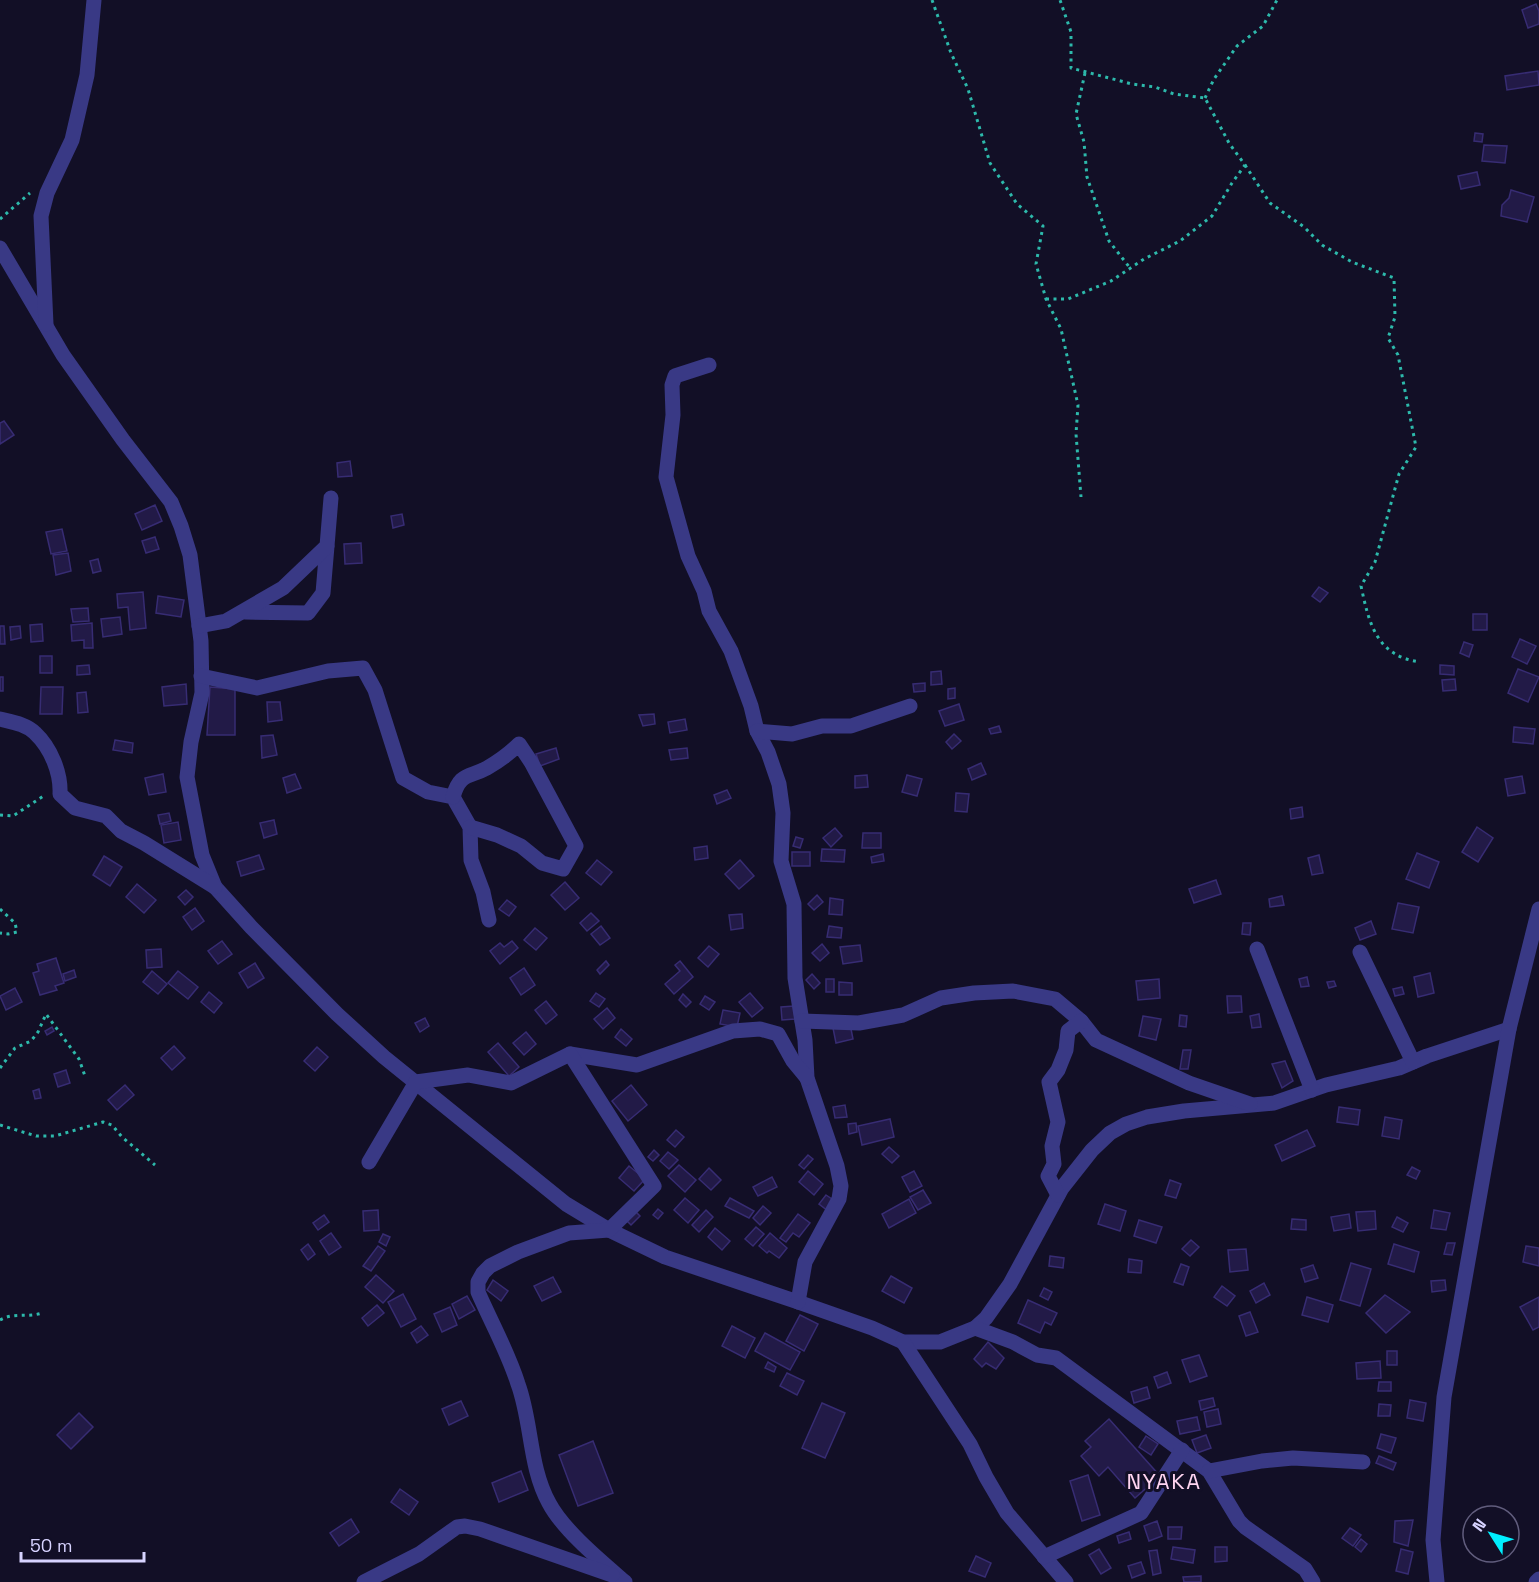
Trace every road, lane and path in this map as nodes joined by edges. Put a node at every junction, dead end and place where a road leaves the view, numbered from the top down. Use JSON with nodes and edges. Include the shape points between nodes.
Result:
{"nodes":[{"id":1,"x":94,"y":0,"type":"edge"},
{"id":2,"x":932,"y":0,"type":"edge"},
{"id":3,"x":1060,"y":0,"type":"edge"},
{"id":4,"x":1277,"y":0,"type":"edge"},
{"id":5,"x":1085,"y":73,"type":"junction"},
{"id":6,"x":1205,"y":98,"type":"junction"},
{"id":7,"x":1245,"y":165,"type":"junction"},
{"id":8,"x":56,"y":175,"type":"junction"},
{"id":9,"x":0,"y":219,"type":"edge"},
{"id":10,"x":0,"y":248,"type":"edge"},
{"id":11,"x":1130,"y":268,"type":"junction"},
{"id":12,"x":1046,"y":299,"type":"junction"},
{"id":13,"x":46,"y":327,"type":"junction"},
{"id":14,"x":709,"y":366,"type":"dead end"},
{"id":15,"x":1081,"y":497,"type":"dead end"},
{"id":16,"x":331,"y":498,"type":"dead end"},
{"id":17,"x":327,"y":546,"type":"junction"},
{"id":18,"x":242,"y":613,"type":"junction"},
{"id":19,"x":199,"y":626,"type":"junction"},
{"id":20,"x":1420,"y":662,"type":"dead end"},
{"id":21,"x":201,"y":676,"type":"junction"},
{"id":22,"x":909,"y":706,"type":"dead end"},
{"id":23,"x":0,"y":719,"type":"edge"},
{"id":24,"x":757,"y":731,"type":"junction"},
{"id":25,"x":60,"y":784,"type":"junction"},
{"id":26,"x":453,"y":798,"type":"junction"},
{"id":27,"x":0,"y":815,"type":"edge"},
{"id":28,"x":470,"y":827,"type":"junction"},
{"id":29,"x":215,"y":887,"type":"junction"},
{"id":30,"x":0,"y":909,"type":"edge"},
{"id":31,"x":1539,"y":909,"type":"edge"},
{"id":32,"x":489,"y":920,"type":"dead end"},
{"id":33,"x":0,"y":933,"type":"edge"},
{"id":34,"x":1257,"y":949,"type":"dead end"},
{"id":35,"x":1360,"y":952,"type":"dead end"},
{"id":36,"x":802,"y":1021,"type":"junction"},
{"id":37,"x":1081,"y":1021,"type":"junction"},
{"id":38,"x":1509,"y":1029,"type":"junction"},
{"id":39,"x":570,"y":1054,"type":"junction"},
{"id":40,"x":1413,"y":1062,"type":"junction"},
{"id":41,"x":0,"y":1068,"type":"edge"},
{"id":42,"x":85,"y":1076,"type":"dead end"},
{"id":43,"x":807,"y":1078,"type":"junction"},
{"id":44,"x":416,"y":1082,"type":"junction"},
{"id":45,"x":1312,"y":1090,"type":"junction"},
{"id":46,"x":1252,"y":1105,"type":"junction"},
{"id":47,"x":0,"y":1125,"type":"edge"},
{"id":48,"x":369,"y":1162,"type":"dead end"},
{"id":49,"x":155,"y":1165,"type":"dead end"},
{"id":50,"x":1058,"y":1195,"type":"junction"},
{"id":51,"x":609,"y":1230,"type":"junction"},
{"id":52,"x":798,"y":1302,"type":"junction"},
{"id":53,"x":42,"y":1313,"type":"dead end"},
{"id":54,"x":0,"y":1320,"type":"edge"},
{"id":55,"x":975,"y":1328,"type":"junction"},
{"id":56,"x":903,"y":1342,"type":"junction"},
{"id":57,"x":1182,"y":1450,"type":"junction"},
{"id":58,"x":1363,"y":1462,"type":"dead end"},
{"id":59,"x":1209,"y":1471,"type":"junction"},
{"id":60,"x":1044,"y":1557,"type":"junction"},
{"id":61,"x":623,"y":1580,"type":"edge"},
{"id":62,"x":364,"y":1582,"type":"edge"},
{"id":63,"x":1066,"y":1582,"type":"edge"},
{"id":64,"x":1313,"y":1582,"type":"edge"},
{"id":65,"x":1437,"y":1582,"type":"edge"}],
"edges":[{"from":1,"to":8,"type":"street","via":[[87,75],[72,140]]},
{"from":2,"to":12,"type":"path","via":[[968,89],[990,163],[1017,204],[1043,226],[1036,264]]},
{"from":3,"to":5,"type":"path","via":[[1071,32],[1071,68]]},
{"from":4,"to":6,"type":"path","via":[[1263,26],[1237,46]]},
{"from":5,"to":6,"type":"path"},
{"from":5,"to":11,"type":"path","via":[[1076,114],[1084,142],[1087,177],[1109,241]]},
{"from":6,"to":7,"type":"path"},
{"from":7,"to":11,"type":"path","via":[[1212,216],[1180,242]]},
{"from":7,"to":20,"type":"path","via":[[1270,203],[1322,245],[1394,278],[1395,316],[1388,338],[1398,355],[1416,447],[1399,474],[1375,562],[1361,586],[1369,623],[1382,643],[1405,660]]},
{"from":8,"to":9,"type":"path"},
{"from":8,"to":13,"type":"street","via":[[41,216]]},
{"from":10,"to":13,"type":"street"},
{"from":11,"to":12,"type":"path","via":[[1111,281],[1068,299]]},
{"from":12,"to":15,"type":"path","via":[[1061,329],[1078,405]]},
{"from":13,"to":19,"type":"street","via":[[123,440],[171,502],[190,555]]},
{"from":14,"to":24,"type":"street","via":[[675,376],[666,477],[688,556],[709,611],[735,662]]},
{"from":16,"to":17,"type":"street"},
{"from":17,"to":18,"type":"street","via":[[284,588]]},
{"from":17,"to":18,"type":"street","via":[[323,592],[308,613]]},
{"from":18,"to":19,"type":"street","via":[[226,621]]},
{"from":19,"to":21,"type":"street"},
{"from":21,"to":26,"type":"street","via":[[257,688],[328,671],[363,668],[375,690],[403,778],[428,792]]},
{"from":21,"to":29,"type":"street","via":[[202,693],[187,777],[202,855]]},
{"from":22,"to":24,"type":"street","via":[[851,726],[822,726],[792,734]]},
{"from":23,"to":25,"type":"street","via":[[21,724],[35,733],[57,766]]},
{"from":24,"to":36,"type":"street","via":[[779,784],[783,813],[781,861],[794,904],[795,978]]},
{"from":25,"to":27,"type":"path","via":[[13,816]]},
{"from":25,"to":29,"type":"street","via":[[60,794],[75,808],[106,816],[121,831]]},
{"from":26,"to":28,"type":"street"},
{"from":26,"to":28,"type":"street","via":[[456,785],[470,773],[484,770],[519,744],[576,846],[563,869],[542,863],[521,846]]},
{"from":28,"to":32,"type":"street","via":[[471,860]]},
{"from":29,"to":44,"type":"street","via":[[337,1014]]},
{"from":30,"to":33,"type":"path","via":[[15,924],[17,932]]},
{"from":31,"to":38,"type":"street"},
{"from":34,"to":45,"type":"street"},
{"from":35,"to":40,"type":"street"},
{"from":36,"to":37,"type":"street","via":[[859,1023],[903,1015],[942,998],[1013,991],[1055,999]]},
{"from":36,"to":43,"type":"street"},
{"from":37,"to":46,"type":"street","via":[[1096,1040],[1189,1083]]},
{"from":37,"to":50,"type":"street","via":[[1068,1031],[1066,1050],[1049,1082],[1058,1122],[1052,1146],[1054,1164],[1048,1176]]},
{"from":38,"to":40,"type":"street"},
{"from":38,"to":65,"type":"street","via":[[1444,1397],[1433,1540]]},
{"from":39,"to":43,"type":"street","via":[[637,1065],[733,1031],[760,1029],[778,1034]]},
{"from":39,"to":44,"type":"street","via":[[511,1083],[468,1075]]},
{"from":39,"to":51,"type":"street","via":[[654,1186]]},
{"from":40,"to":45,"type":"street"},
{"from":41,"to":42,"type":"path","via":[[15,1048],[31,1041],[46,1014],[79,1059]]},
{"from":43,"to":52,"type":"street","via":[[837,1166],[841,1192],[805,1262]]},
{"from":44,"to":48,"type":"street"},
{"from":44,"to":51,"type":"street","via":[[566,1204]]},
{"from":45,"to":46,"type":"street","via":[[1274,1103]]},
{"from":46,"to":50,"type":"street","via":[[1184,1111],[1126,1124],[1092,1150]]},
{"from":47,"to":49,"type":"path","via":[[36,1136],[55,1136],[103,1122],[112,1125]]},
{"from":50,"to":55,"type":"street","via":[[999,1300]]},
{"from":51,"to":52,"type":"street","via":[[664,1257]]},
{"from":51,"to":61,"type":"street","via":[[568,1233],[518,1252],[483,1273],[478,1292],[519,1384],[535,1465],[548,1502],[572,1533]]},
{"from":52,"to":56,"type":"street"},
{"from":53,"to":54,"type":"path"},
{"from":55,"to":56,"type":"street","via":[[940,1342]]},
{"from":55,"to":57,"type":"street","via":[[1037,1355],[1056,1358]]},
{"from":56,"to":60,"type":"street","via":[[970,1444],[1007,1513]]},
{"from":57,"to":59,"type":"street"},
{"from":57,"to":60,"type":"street","via":[[1141,1513]]},
{"from":58,"to":59,"type":"street","via":[[1293,1458]]},
{"from":59,"to":64,"type":"street","via":[[1239,1521],[1305,1569]]},
{"from":60,"to":63,"type":"street"},
{"from":61,"to":62,"type":"street","via":[[465,1526],[457,1527],[419,1554]]}]}
